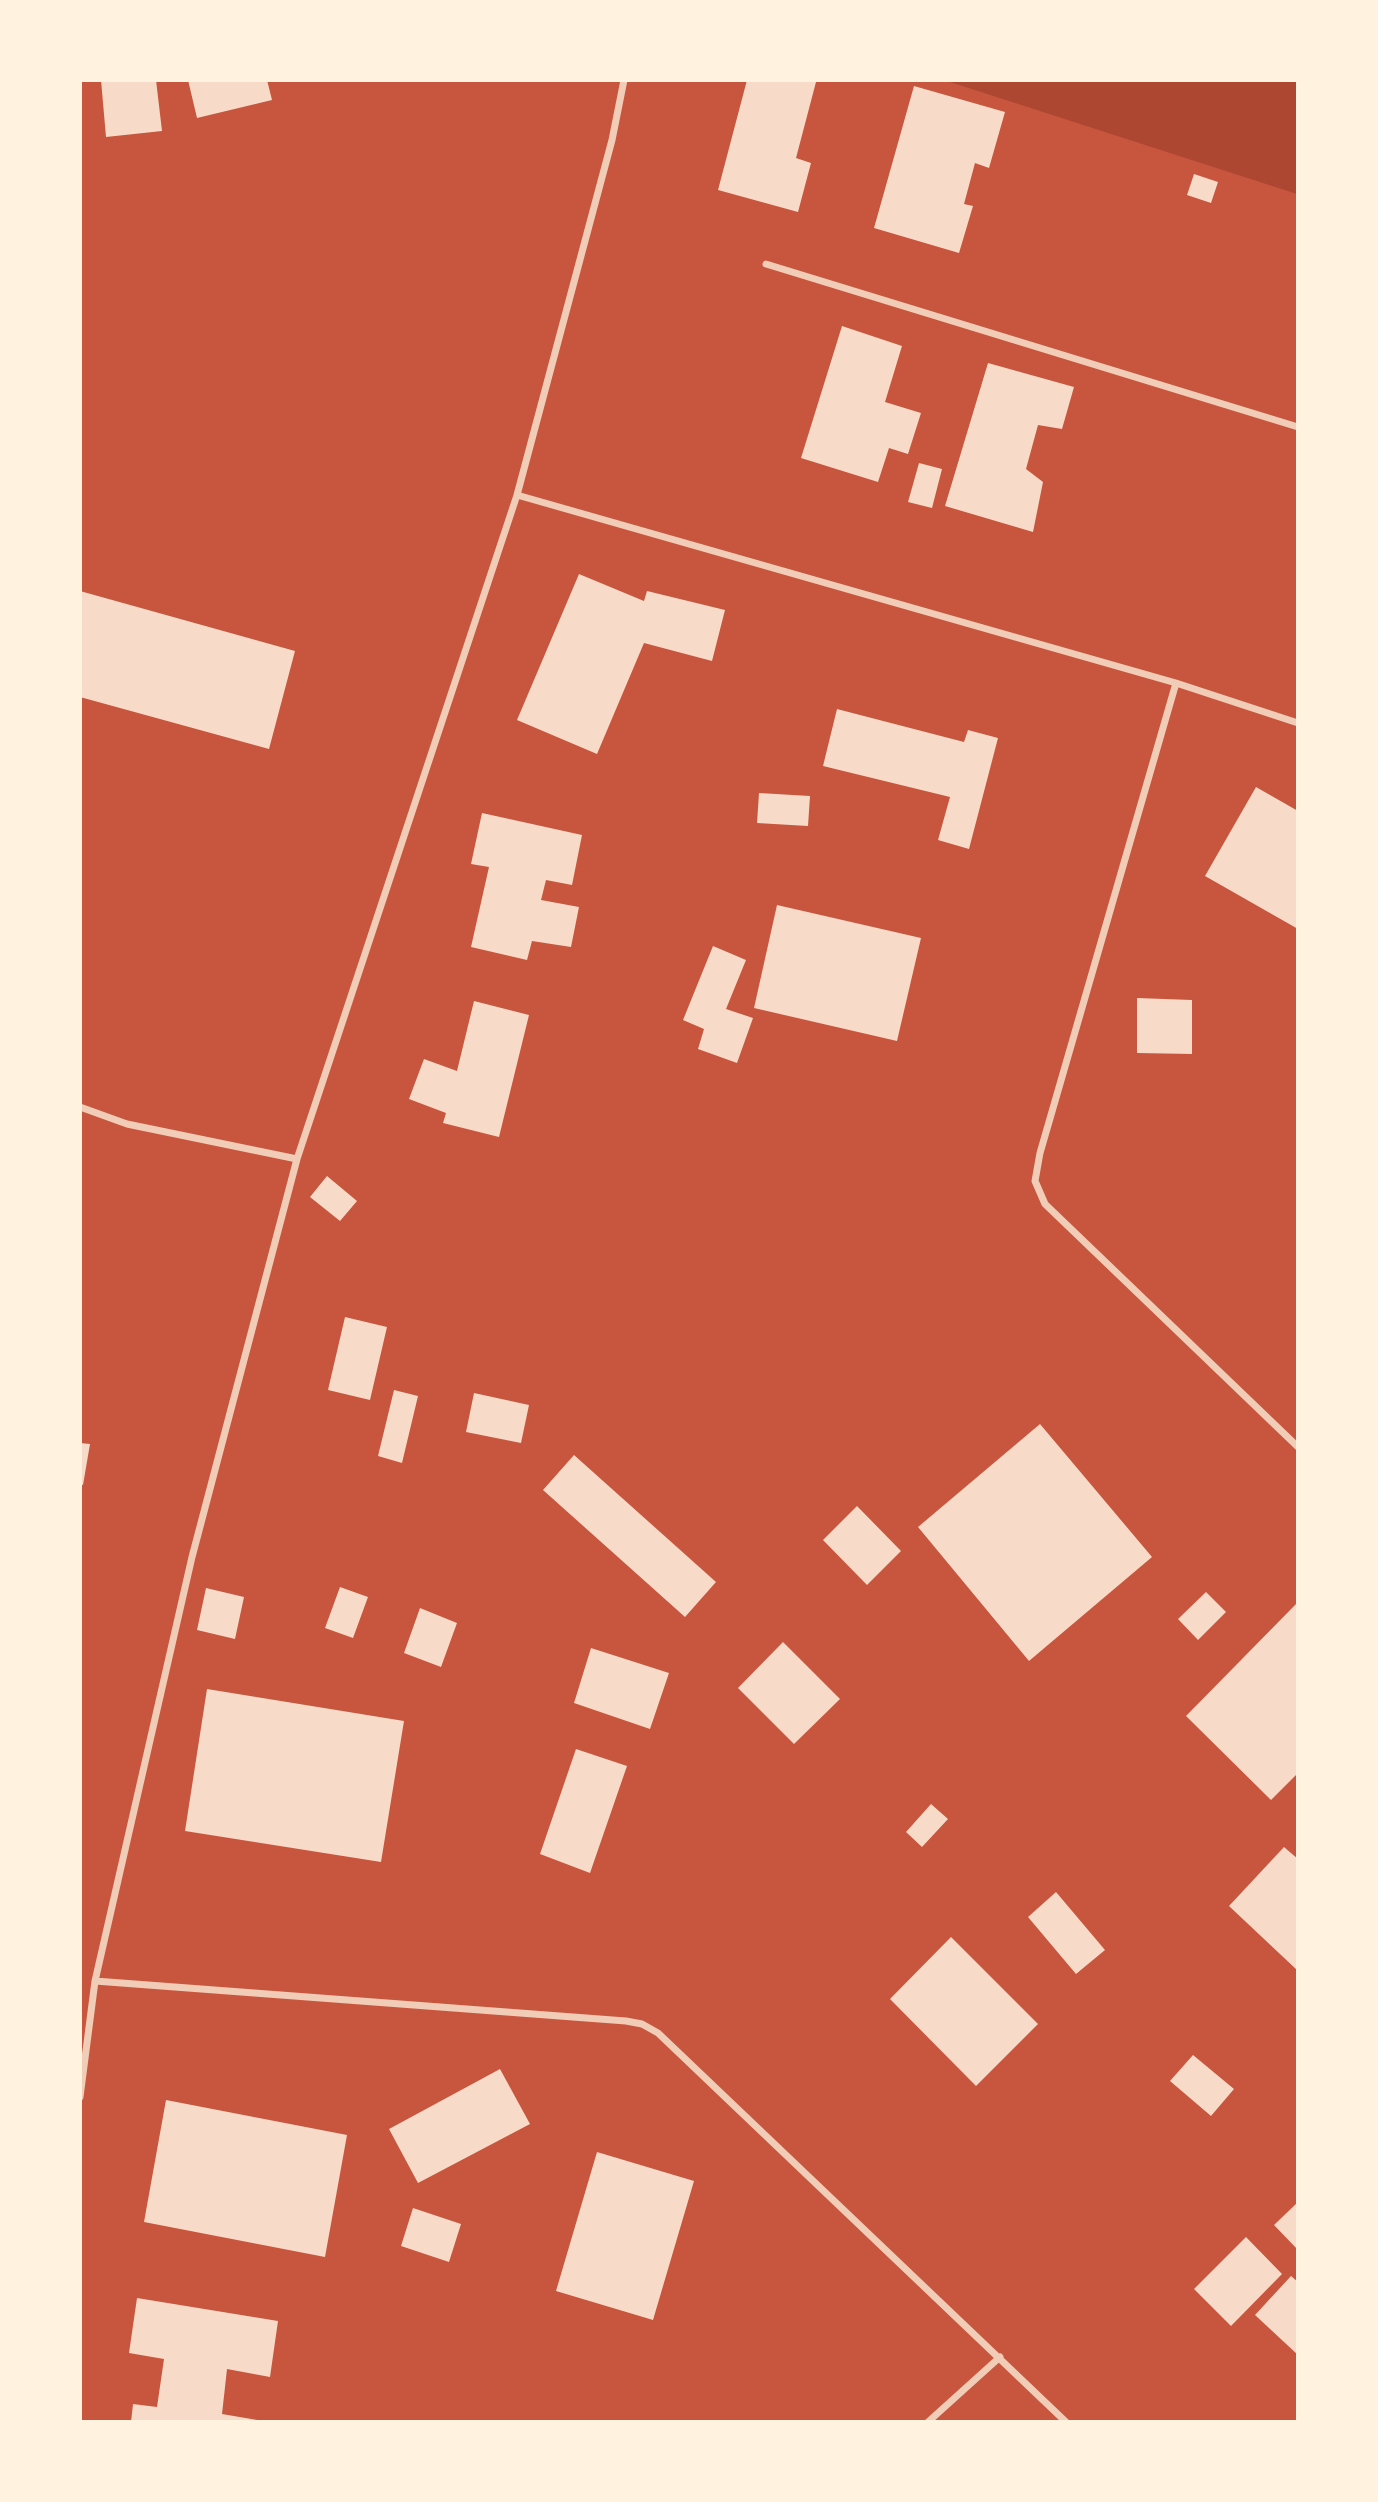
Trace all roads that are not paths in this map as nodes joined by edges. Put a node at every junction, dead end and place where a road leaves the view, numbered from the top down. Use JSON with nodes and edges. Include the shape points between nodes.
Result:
{"nodes":[{"id":1,"x":624,"y":80,"type":"edge"},
{"id":2,"x":766,"y":264,"type":"dead end"},
{"id":3,"x":1297,"y":427,"type":"edge"},
{"id":4,"x":517,"y":495,"type":"junction"},
{"id":5,"x":1176,"y":683,"type":"junction"},
{"id":6,"x":1297,"y":723,"type":"edge"},
{"id":7,"x":80,"y":1107,"type":"edge"},
{"id":8,"x":297,"y":1159,"type":"junction"},
{"id":9,"x":1297,"y":1447,"type":"edge"},
{"id":10,"x":95,"y":1981,"type":"junction"},
{"id":11,"x":80,"y":2097,"type":"edge"},
{"id":12,"x":1000,"y":2357,"type":"junction"},
{"id":13,"x":928,"y":2421,"type":"edge"},
{"id":14,"x":1066,"y":2421,"type":"edge"}],
"edges":[{"from":1,"to":4,"type":"street"},
{"from":2,"to":3,"type":"street"},
{"from":4,"to":5,"type":"street"},
{"from":4,"to":8,"type":"street"},
{"from":5,"to":6,"type":"street"},
{"from":5,"to":9,"type":"street","via":[[1035,1181],[1045,1204]]},
{"from":7,"to":8,"type":"street","via":[[127,1124]]},
{"from":8,"to":10,"type":"street","via":[[192,1557]]},
{"from":10,"to":11,"type":"street"},
{"from":10,"to":12,"type":"street","via":[[642,2024],[659,2032]]},
{"from":12,"to":13,"type":"street"},
{"from":12,"to":14,"type":"street"}]}
